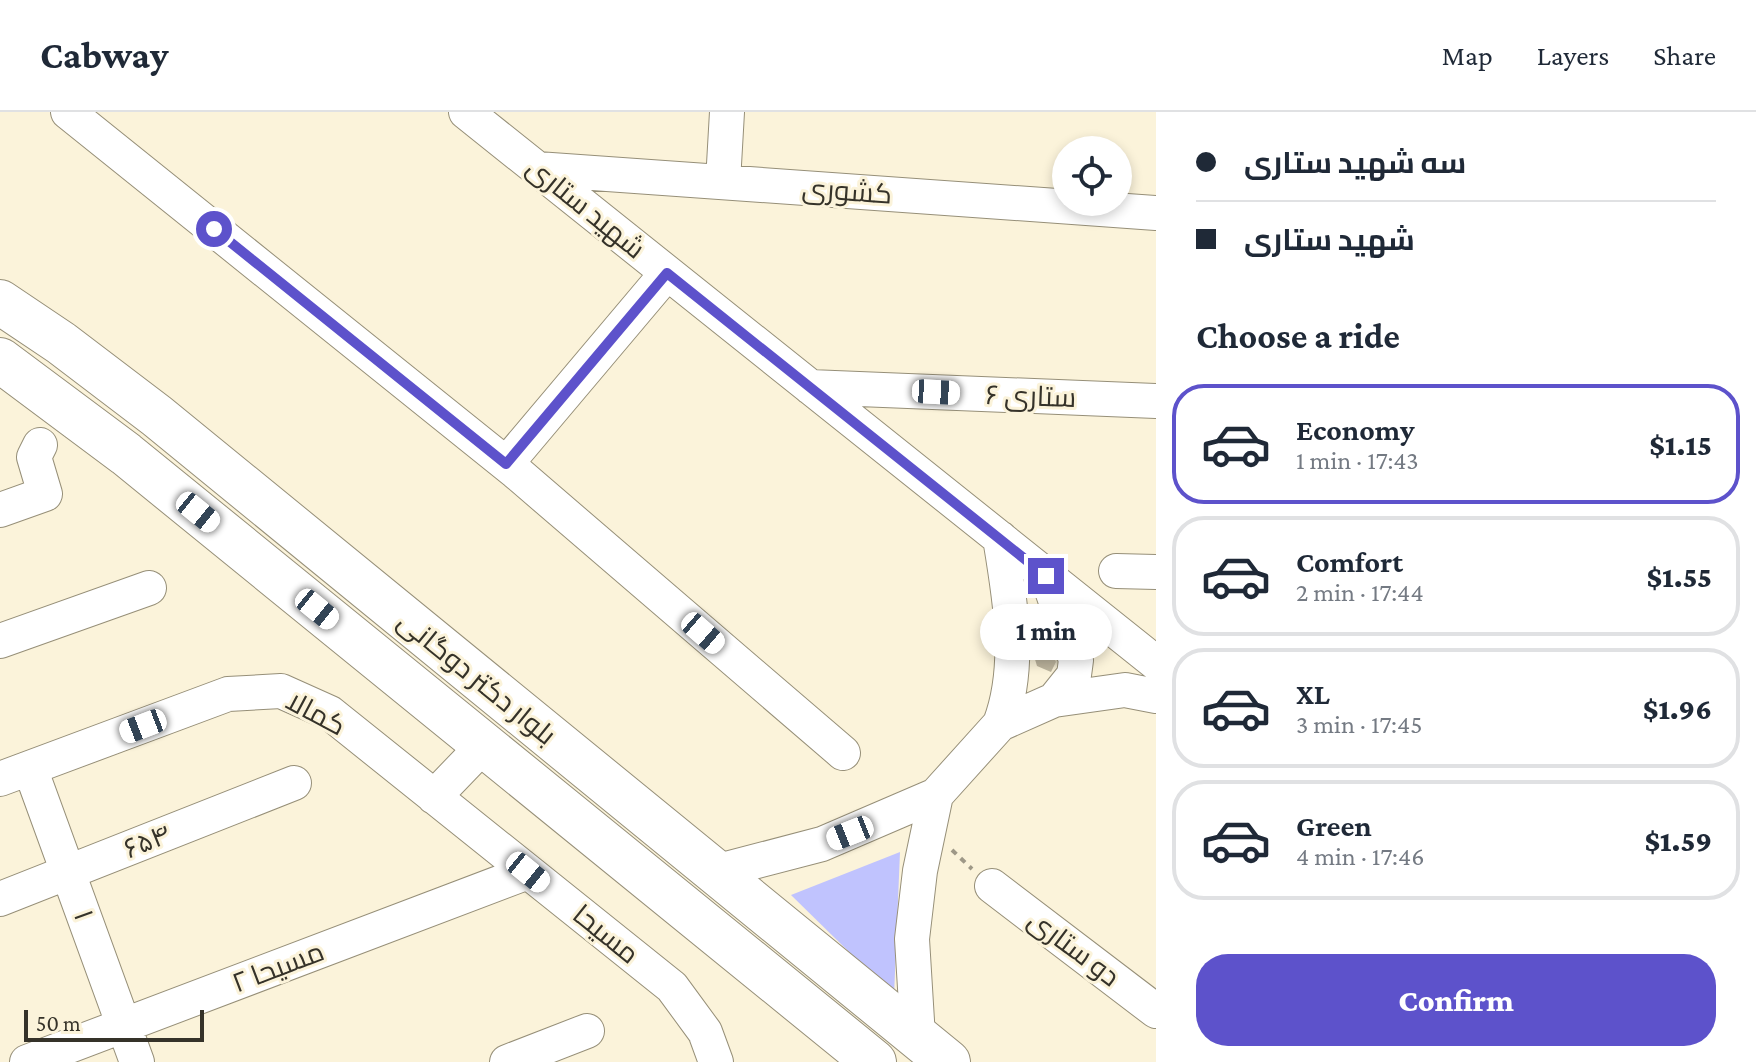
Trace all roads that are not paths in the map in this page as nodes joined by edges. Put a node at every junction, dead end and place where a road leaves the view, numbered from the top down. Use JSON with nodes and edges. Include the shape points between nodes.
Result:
{"nodes":[{"id":1,"x":68,"y":112,"type":"edge"},
{"id":2,"x":466,"y":112,"type":"edge"},
{"id":3,"x":727,"y":112,"type":"edge"},
{"id":4,"x":537,"y":169,"type":"junction"},
{"id":5,"x":723,"y":182,"type":"junction"},
{"id":6,"x":1156,"y":213,"type":"edge"},
{"id":7,"x":667,"y":273,"type":"junction"},
{"id":8,"x":0,"y":302,"type":"edge"},
{"id":9,"x":0,"y":360,"type":"edge"},
{"id":10,"x":810,"y":387,"type":"junction"},
{"id":11,"x":1156,"y":401,"type":"edge"},
{"id":12,"x":157,"y":416,"type":"junction"},
{"id":13,"x":40,"y":445,"type":"dead end"},
{"id":14,"x":126,"y":454,"type":"junction"},
{"id":15,"x":506,"y":464,"type":"junction"},
{"id":16,"x":0,"y":510,"type":"edge"},
{"id":17,"x":1000,"y":538,"type":"junction"},
{"id":18,"x":1116,"y":571,"type":"dead end"},
{"id":19,"x":1156,"y":572,"type":"edge"},
{"id":20,"x":1046,"y":576,"type":"junction"},
{"id":21,"x":149,"y":588,"type":"dead end"},
{"id":22,"x":1065,"y":624,"type":"junction"},
{"id":23,"x":1111,"y":628,"type":"junction"},
{"id":24,"x":0,"y":641,"type":"edge"},
{"id":25,"x":1156,"y":663,"type":"edge"},
{"id":26,"x":1010,"y":666,"type":"junction"},
{"id":27,"x":1156,"y":696,"type":"edge"},
{"id":28,"x":1054,"y":700,"type":"junction"},
{"id":29,"x":1000,"y":724,"type":"junction"},
{"id":30,"x":484,"y":745,"type":"junction"},
{"id":31,"x":843,"y":753,"type":"dead end"},
{"id":32,"x":15,"y":774,"type":"edge"},
{"id":33,"x":294,"y":783,"type":"dead end"},
{"id":34,"x":936,"y":795,"type":"junction"},
{"id":35,"x":434,"y":797,"type":"junction"},
{"id":36,"x":528,"y":872,"type":"junction"},
{"id":37,"x":715,"y":872,"type":"junction"},
{"id":38,"x":68,"y":873,"type":"junction"},
{"id":39,"x":992,"y":886,"type":"road end"},
{"id":40,"x":0,"y":899,"type":"edge"},
{"id":41,"x":1156,"y":1011,"type":"edge"},
{"id":42,"x":124,"y":1025,"type":"junction"},
{"id":43,"x":587,"y":1031,"type":"dead end"},
{"id":44,"x":933,"y":1050,"type":"edge"},
{"id":45,"x":27,"y":1062,"type":"edge"},
{"id":46,"x":137,"y":1062,"type":"edge"},
{"id":47,"x":507,"y":1062,"type":"edge"},
{"id":48,"x":716,"y":1062,"type":"edge"},
{"id":49,"x":874,"y":1062,"type":"edge"}],
"edges":[{"from":1,"to":15,"type":"street"},
{"from":2,"to":4,"type":"street","name":"شهید ستاری"},
{"from":3,"to":5,"type":"street"},
{"from":4,"to":5,"type":"street","name":"کشوری"},
{"from":4,"to":7,"type":"street","name":"شهید ستاری"},
{"from":5,"to":6,"type":"street","name":"کشوری"},
{"from":7,"to":10,"type":"street","name":"شهید ستاری"},
{"from":7,"to":15,"type":"street"},
{"from":8,"to":12,"type":"main road","name":"بلوار دکتر دوگانی"},
{"from":9,"to":14,"type":"main road","name":"بلوار دکتر دوگانی"},
{"from":10,"to":11,"type":"street","name":"ستاری ۶"},
{"from":10,"to":17,"type":"street","name":"شهید ستاری"},
{"from":12,"to":14,"type":"main road"},
{"from":12,"to":37,"type":"main road","name":"بلوار دکتر دوگانی"},
{"from":13,"to":16,"type":"street","via":[[34,457],[45,494]]},
{"from":14,"to":30,"type":"main road","name":"بلوار دکتر دوگانی"},
{"from":15,"to":31,"type":"street"},
{"from":17,"to":20,"type":"street","name":"شهید ستاری"},
{"from":17,"to":26,"type":"street","via":[[1010,595]]},
{"from":18,"to":19,"type":"street"},
{"from":20,"to":22,"type":"street"},
{"from":20,"to":23,"type":"street","name":"شهید ستاری"},
{"from":21,"to":24,"type":"street"},
{"from":22,"to":23,"type":"street","via":[[1082,621]]},
{"from":22,"to":26,"type":"street","via":[[1024,641]]},
{"from":22,"to":28,"type":"street","via":[[1076,660],[1074,675]]},
{"from":23,"to":25,"type":"street","name":"شهید ستاری"},
{"from":26,"to":29,"type":"street"},
{"from":27,"to":28,"type":"street","via":[[1125,690]]},
{"from":28,"to":29,"type":"street"},
{"from":29,"to":34,"type":"street"},
{"from":30,"to":35,"type":"street"},
{"from":30,"to":49,"type":"main road","name":"بلوار دکتر دوگانی"},
{"from":32,"to":35,"type":"street","name":"کمالا","via":[[228,694],[281,691],[330,713]]},
{"from":32,"to":38,"type":"street","name":"۱"},
{"from":33,"to":38,"type":"street","name":"۶۵۴"},
{"from":34,"to":37,"type":"street","via":[[822,844]]},
{"from":34,"to":44,"type":"street","via":[[912,939]]},
{"from":35,"to":36,"type":"street","name":"مسیحا"},
{"from":36,"to":42,"type":"street","name":"مسيحا ۲"},
{"from":36,"to":48,"type":"street","name":"مسیحا","via":[[672,987],[705,1032]]},
{"from":37,"to":44,"type":"main road","name":"بلوار دکتر دوگانی"},
{"from":38,"to":40,"type":"street","name":"۶۵۴"},
{"from":38,"to":42,"type":"street","name":"۱"},
{"from":39,"to":41,"type":"street","name":"دو ستاری"},
{"from":42,"to":45,"type":"street","name":"مسيحا ۲"},
{"from":42,"to":46,"type":"street","name":"۱"},
{"from":43,"to":47,"type":"street"}]}
